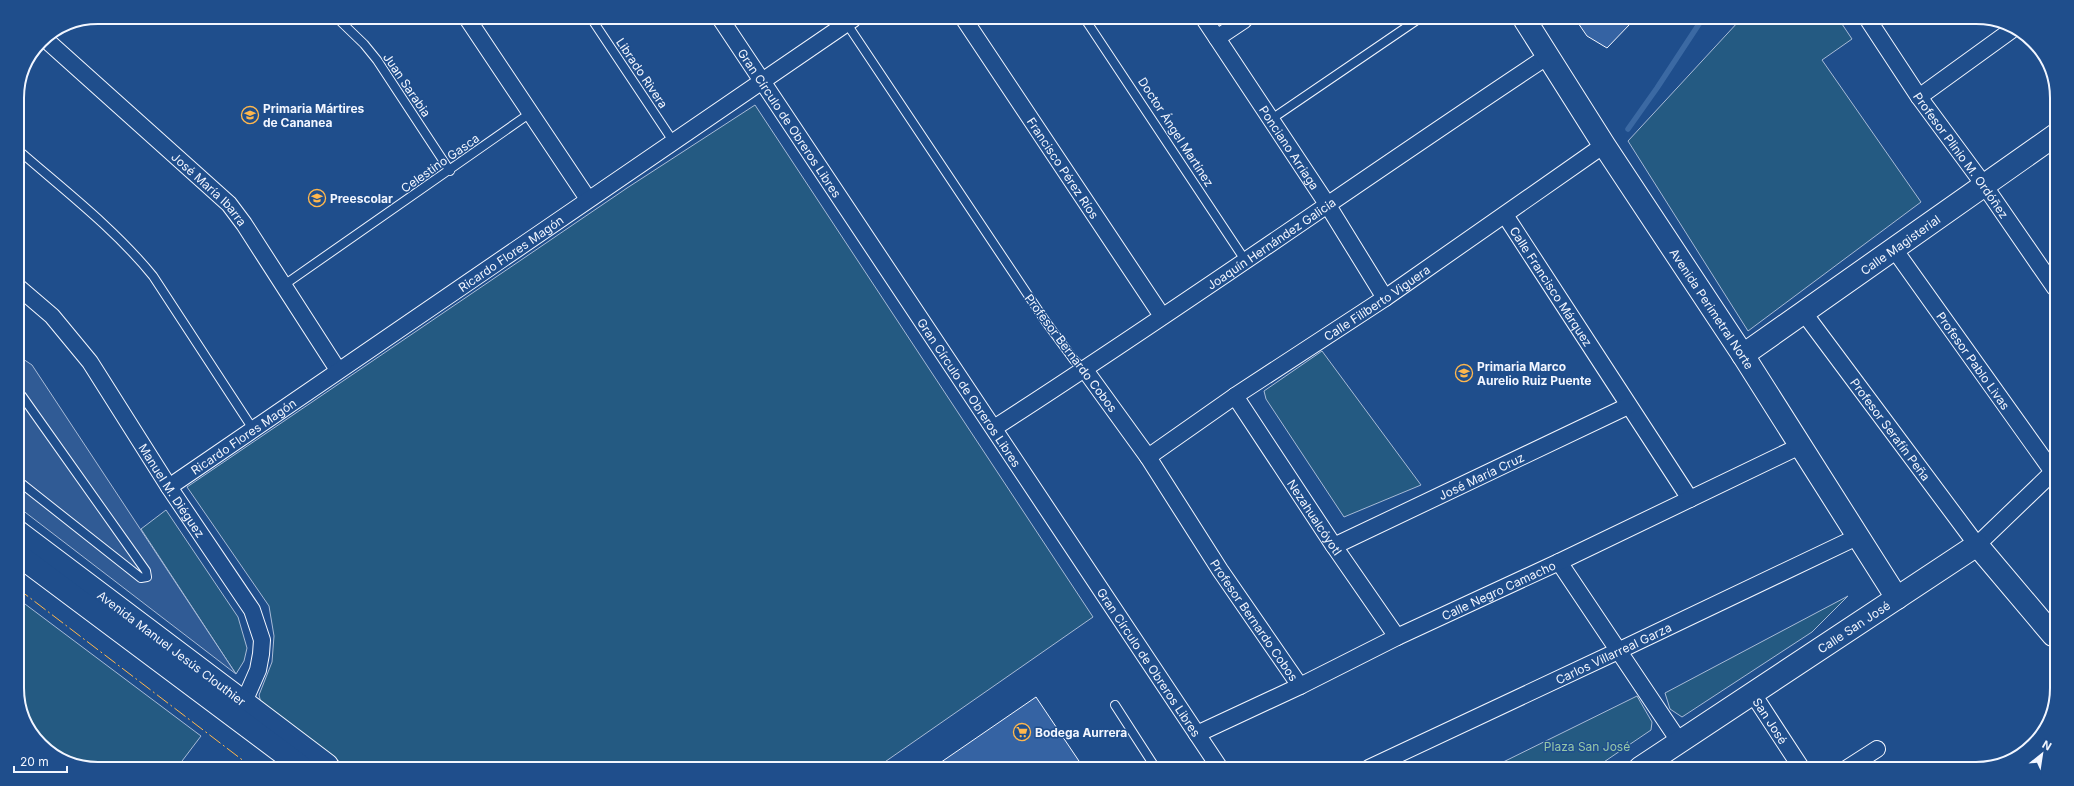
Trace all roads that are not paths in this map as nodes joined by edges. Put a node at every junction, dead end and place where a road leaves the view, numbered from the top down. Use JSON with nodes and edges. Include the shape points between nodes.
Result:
{"nodes":[{"id":1,"x":344,"y":24,"type":"edge"},
{"id":2,"x":471,"y":24,"type":"edge"},
{"id":3,"x":595,"y":24,"type":"edge"},
{"id":4,"x":724,"y":24,"type":"edge"},
{"id":5,"x":842,"y":24,"type":"edge"},
{"id":6,"x":851,"y":24,"type":"edge"},
{"id":7,"x":967,"y":24,"type":"edge"},
{"id":8,"x":1089,"y":24,"type":"edge"},
{"id":9,"x":1208,"y":24,"type":"edge"},
{"id":10,"x":1238,"y":24,"type":"edge"},
{"id":11,"x":1411,"y":24,"type":"edge"},
{"id":12,"x":1528,"y":24,"type":"edge"},
{"id":13,"x":1871,"y":24,"type":"edge"},
{"id":14,"x":2009,"y":32,"type":"edge"},
{"id":15,"x":1218,"y":38,"type":"junction"},
{"id":16,"x":49,"y":43,"type":"edge"},
{"id":17,"x":1548,"y":56,"type":"junction"},
{"id":18,"x":762,"y":80,"type":"junction"},
{"id":19,"x":1919,"y":97,"type":"junction"},
{"id":20,"x":529,"y":114,"type":"junction"},
{"id":21,"x":1270,"y":120,"type":"junction"},
{"id":22,"x":2050,"y":138,"type":"edge"},
{"id":23,"x":673,"y":141,"type":"junction"},
{"id":24,"x":1604,"y":145,"type":"junction"},
{"id":25,"x":24,"y":155,"type":"edge"},
{"id":26,"x":450,"y":170,"type":"junction"},
{"id":27,"x":1984,"y":185,"type":"junction"},
{"id":28,"x":588,"y":199,"type":"junction"},
{"id":29,"x":1327,"y":204,"type":"junction"},
{"id":30,"x":1505,"y":215,"type":"junction"},
{"id":31,"x":1894,"y":249,"type":"junction"},
{"id":32,"x":1245,"y":260,"type":"junction"},
{"id":33,"x":2050,"y":275,"type":"edge"},
{"id":34,"x":284,"y":285,"type":"junction"},
{"id":35,"x":24,"y":292,"type":"edge"},
{"id":36,"x":1385,"y":298,"type":"junction"},
{"id":37,"x":1804,"y":313,"type":"junction"},
{"id":38,"x":1162,"y":316,"type":"junction"},
{"id":39,"x":1743,"y":355,"type":"junction"},
{"id":40,"x":338,"y":370,"type":"junction"},
{"id":41,"x":1085,"y":370,"type":"junction"},
{"id":42,"x":1235,"y":396,"type":"junction"},
{"id":43,"x":24,"y":399,"type":"edge"},
{"id":44,"x":1628,"y":406,"type":"junction"},
{"id":45,"x":994,"y":428,"type":"junction"},
{"id":46,"x":253,"y":429,"type":"junction"},
{"id":47,"x":1800,"y":446,"type":"junction"},
{"id":48,"x":1148,"y":457,"type":"junction"},
{"id":49,"x":2050,"y":465,"type":"edge"},
{"id":50,"x":2050,"y":475,"type":"edge"},
{"id":51,"x":24,"y":486,"type":"edge"},
{"id":52,"x":169,"y":487,"type":"junction"},
{"id":53,"x":1690,"y":499,"type":"junction"},
{"id":54,"x":24,"y":537,"type":"edge"},
{"id":55,"x":1857,"y":537,"type":"junction"},
{"id":56,"x":1977,"y":545,"type":"junction"},
{"id":57,"x":1334,"y":546,"type":"junction"},
{"id":58,"x":24,"y":559,"type":"edge"},
{"id":59,"x":1559,"y":562,"type":"junction"},
{"id":60,"x":1897,"y":598,"type":"junction"},
{"id":61,"x":2050,"y":631,"type":"edge"},
{"id":62,"x":1397,"y":637,"type":"junction"},
{"id":63,"x":1618,"y":652,"type":"junction"},
{"id":64,"x":1300,"y":686,"type":"junction"},
{"id":65,"x":1753,"y":694,"type":"junction"},
{"id":66,"x":1115,"y":705,"type":"dead end"},
{"id":67,"x":239,"y":709,"type":"junction"},
{"id":68,"x":1197,"y":734,"type":"junction"},
{"id":69,"x":1679,"y":741,"type":"junction"},
{"id":70,"x":1877,"y":749,"type":"dead end"},
{"id":71,"x":296,"y":762,"type":"edge"},
{"id":72,"x":322,"y":762,"type":"edge"},
{"id":73,"x":1152,"y":762,"type":"edge"},
{"id":74,"x":1216,"y":762,"type":"edge"},
{"id":75,"x":1382,"y":762,"type":"edge"},
{"id":76,"x":1649,"y":762,"type":"edge"},
{"id":77,"x":1797,"y":762,"type":"edge"},
{"id":78,"x":1857,"y":762,"type":"edge"}],
"edges":[{"from":1,"to":26,"type":"lane","name":"Juan Sarabia","via":[[377,60]]},
{"from":2,"to":20,"type":"street"},
{"from":3,"to":23,"type":"lane","name":"Librado Rivera"},
{"from":4,"to":18,"type":"street","name":"Gran Círculo de Obreros Libres"},
{"from":5,"to":18,"type":"street","name":"Ricardo Flores Magón"},
{"from":6,"to":41,"type":"lane","name":"Profesor Bernardo Cobos","via":[[1046,322],[1074,360]]},
{"from":7,"to":38,"type":"street","name":"Francisco Pérez Ríos"},
{"from":8,"to":32,"type":"lane","name":"Doctor Ángel Martínez"},
{"from":9,"to":15,"type":"street","name":"Ponciano Arriaga"},
{"from":10,"to":15,"type":"street"},
{"from":11,"to":21,"type":"lane"},
{"from":12,"to":17,"type":"street","name":"Avenida Perimetral Norte"},
{"from":13,"to":19,"type":"street","name":"Profesor Plinio M. Ordóñez"},
{"from":14,"to":19,"type":"street"},
{"from":15,"to":21,"type":"street","name":"Ponciano Arriaga"},
{"from":16,"to":34,"type":"street","name":"José María Ibarra","via":[[229,204]]},
{"from":17,"to":24,"type":"street","name":"Avenida Perimetral Norte"},
{"from":17,"to":29,"type":"street","name":"Joaquín Hernández Galicia"},
{"from":18,"to":23,"type":"street","name":"Ricardo Flores Magón"},
{"from":18,"to":45,"type":"street","name":"Gran Círculo de Obreros Libres"},
{"from":19,"to":27,"type":"street","name":"Profesor Plinio M. Ordóñez"},
{"from":20,"to":26,"type":"lane","name":"Celestino Gasca"},
{"from":20,"to":28,"type":"street"},
{"from":21,"to":29,"type":"street","name":"Ponciano Arriaga"},
{"from":22,"to":27,"type":"street","name":"Calle Magisterial"},
{"from":23,"to":28,"type":"street","name":"Ricardo Flores Magón"},
{"from":24,"to":30,"type":"street","name":"Calle Filiberto Viguera"},
{"from":24,"to":39,"type":"street","name":"Avenida Perimetral Norte"},
{"from":25,"to":46,"type":"lane","via":[[123,241],[139,259],[153,276]]},
{"from":26,"to":34,"type":"lane","name":"Celestino Gasca"},
{"from":27,"to":31,"type":"street","name":"Calle Magisterial"},
{"from":27,"to":33,"type":"street","name":"Profesor Plinio M. Ordóñez"},
{"from":28,"to":40,"type":"street","name":"Ricardo Flores Magón"},
{"from":29,"to":32,"type":"street","name":"Joaquín Hernández Galicia"},
{"from":29,"to":36,"type":"street","name":"Ponciano Arriaga"},
{"from":30,"to":36,"type":"street","name":"Calle Filiberto Viguera"},
{"from":30,"to":44,"type":"street","name":"Calle Francisco Márquez"},
{"from":31,"to":37,"type":"street","name":"Calle Magisterial"},
{"from":31,"to":49,"type":"street","name":"Profesor Pablo Livas"},
{"from":32,"to":38,"type":"street","name":"Joaquín Hernández Galicia"},
{"from":34,"to":40,"type":"street","name":"José María Ibarra"},
{"from":35,"to":52,"type":"street","name":"Manuel M. Diéguez","via":[[52,316],[82,351]]},
{"from":36,"to":42,"type":"street","name":"Calle Filiberto Viguera"},
{"from":37,"to":39,"type":"street","name":"Calle Magisterial"},
{"from":37,"to":56,"type":"street","name":"Profesor Serafín Peña"},
{"from":38,"to":41,"type":"street","name":"Joaquín Hernández Galicia"},
{"from":39,"to":47,"type":"street","name":"Avenida Perimetral Norte"},
{"from":40,"to":46,"type":"street","name":"Ricardo Flores Magón"},
{"from":41,"to":45,"type":"street","name":"Joaquín Hernández Galicia"},
{"from":41,"to":48,"type":"street","name":"Profesor Bernardo Cobos"},
{"from":42,"to":48,"type":"street","name":"Calle Filiberto Viguera"},
{"from":42,"to":57,"type":"street","name":"Nezahualcóyotl"},
{"from":43,"to":51,"type":"lane","via":[[146,571],[147,577],[141,578]]},
{"from":44,"to":53,"type":"street","name":"Calle Francisco Márquez"},
{"from":44,"to":57,"type":"street","name":"José María Cruz"},
{"from":45,"to":68,"type":"street","name":"Gran Círculo de Obreros Libres"},
{"from":46,"to":52,"type":"street","name":"Ricardo Flores Magón"},
{"from":47,"to":53,"type":"street","name":"Calle Negro Camacho"},
{"from":47,"to":55,"type":"street","name":"Avenida Perimetral Norte"},
{"from":48,"to":64,"type":"street","name":"Profesor Bernardo Cobos","via":[[1220,570]]},
{"from":50,"to":56,"type":"street","name":"Calle San José"},
{"from":52,"to":67,"type":"street","name":"Manuel M. Diéguez","via":[[252,610],[258,624],[262,640],[258,670]]},
{"from":53,"to":59,"type":"street","name":"Calle Negro Camacho"},
{"from":54,"to":67,"type":"street","name":"Avenida Manuel Jesús Clouthier"},
{"from":55,"to":60,"type":"street","name":"Avenida Perimetral Norte"},
{"from":55,"to":63,"type":"street","name":"Carlos Villarreal Garza"},
{"from":56,"to":60,"type":"street","name":"Calle San José"},
{"from":56,"to":61,"type":"street"},
{"from":57,"to":62,"type":"street","name":"Nezahualcóyotl"},
{"from":58,"to":67,"type":"street","name":"Avenida Manuel Jesús Clouthier"},
{"from":59,"to":62,"type":"street","name":"Calle Negro Camacho"},
{"from":59,"to":63,"type":"street"},
{"from":60,"to":65,"type":"street","name":"Calle San José"},
{"from":62,"to":64,"type":"street","name":"Calle Negro Camacho"},
{"from":63,"to":69,"type":"street"},
{"from":63,"to":75,"type":"street","name":"Carlos Villarreal Garza"},
{"from":64,"to":68,"type":"street","name":"Calle Negro Camacho"},
{"from":65,"to":69,"type":"street","name":"Calle San José"},
{"from":65,"to":77,"type":"street","name":"San José"},
{"from":66,"to":73,"type":"lane"},
{"from":67,"to":71,"type":"street","name":"Avenida Manuel Jesús Clouthier"},
{"from":67,"to":72,"type":"street","name":"Avenida Manuel Jesús Clouthier"},
{"from":68,"to":74,"type":"street","name":"Gran Círculo de Obreros Libres"},
{"from":69,"to":76,"type":"street","name":"Calle San José"},
{"from":70,"to":78,"type":"street"}]}
